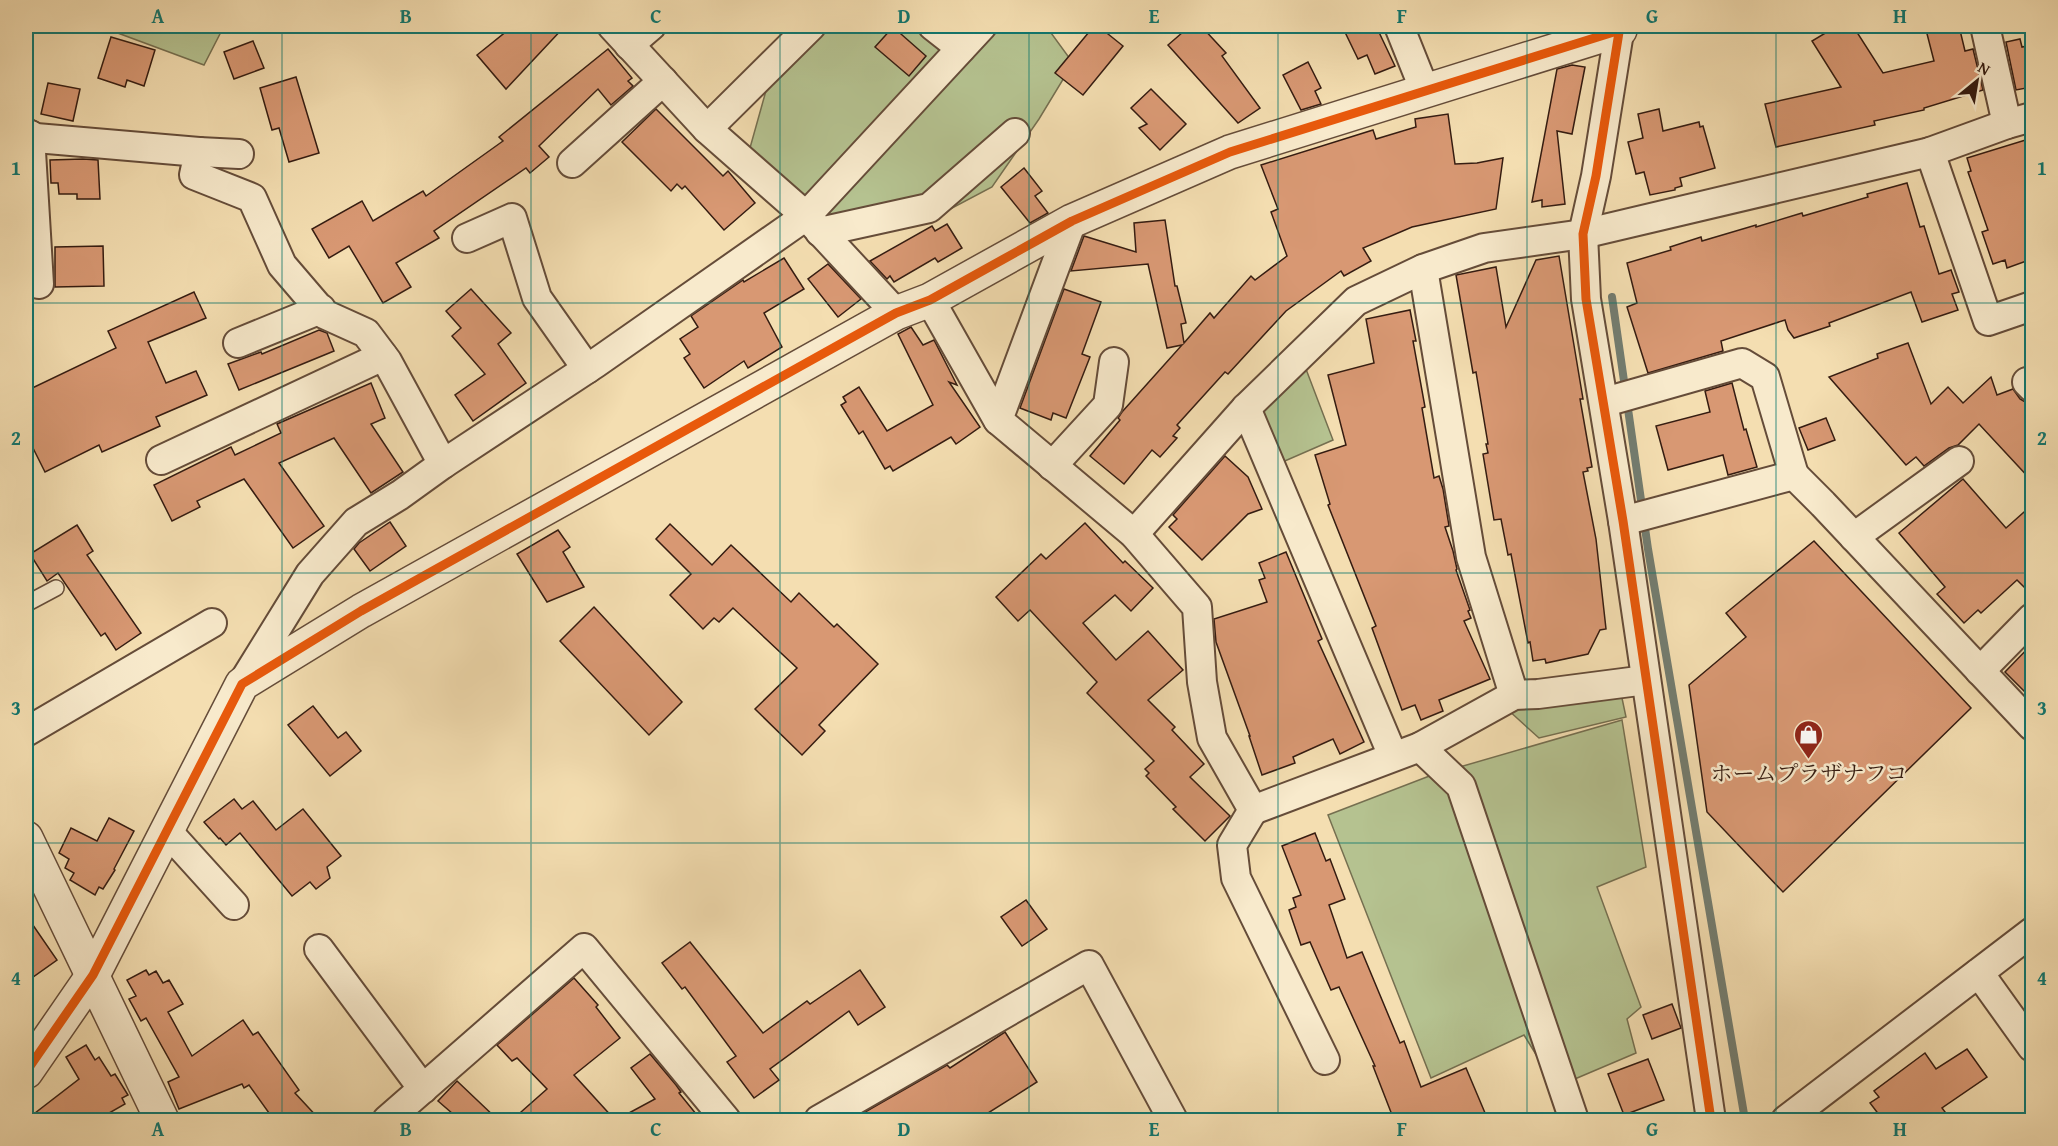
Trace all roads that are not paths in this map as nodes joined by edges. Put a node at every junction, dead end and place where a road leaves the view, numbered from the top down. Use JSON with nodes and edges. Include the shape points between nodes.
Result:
{"nodes":[{"id":1,"x":651,"y":26,"type":"edge"},
{"id":2,"x":811,"y":26,"type":"edge"},
{"id":3,"x":933,"y":26,"type":"edge"},
{"id":4,"x":982,"y":26,"type":"edge"},
{"id":5,"x":1399,"y":26,"type":"edge"},
{"id":6,"x":1984,"y":26,"type":"edge"},
{"id":7,"x":1624,"y":27,"type":"edge"},
{"id":8,"x":621,"y":35,"type":"edge"},
{"id":9,"x":961,"y":48,"type":"junction"},
{"id":10,"x":663,"y":81,"type":"junction"},
{"id":11,"x":1425,"y":91,"type":"junction"},
{"id":12,"x":2020,"y":121,"type":"edge"},
{"id":13,"x":707,"y":129,"type":"junction"},
{"id":14,"x":1015,"y":133,"type":"dead end"},
{"id":15,"x":28,"y":134,"type":"edge"},
{"id":16,"x":199,"y":152,"type":"junction"},
{"id":17,"x":1930,"y":152,"type":"junction"},
{"id":18,"x":239,"y":154,"type":"dead end"},
{"id":19,"x":572,"y":163,"type":"dead end"},
{"id":20,"x":1072,"y":221,"type":"junction"},
{"id":21,"x":813,"y":224,"type":"junction"},
{"id":22,"x":1583,"y":234,"type":"junction"},
{"id":23,"x":467,"y":238,"type":"dead end"},
{"id":24,"x":1423,"y":269,"type":"junction"},
{"id":25,"x":39,"y":284,"type":"dead end"},
{"id":26,"x":930,"y":300,"type":"junction"},
{"id":27,"x":2032,"y":306,"type":"edge"},
{"id":28,"x":321,"y":309,"type":"junction"},
{"id":29,"x":896,"y":313,"type":"junction"},
{"id":30,"x":238,"y":343,"type":"dead end"},
{"id":31,"x":383,"y":356,"type":"junction"},
{"id":32,"x":1114,"y":362,"type":"dead end"},
{"id":33,"x":587,"y":369,"type":"junction"},
{"id":34,"x":1620,"y":398,"type":"junction"},
{"id":35,"x":1246,"y":408,"type":"junction"},
{"id":36,"x":998,"y":420,"type":"junction"},
{"id":37,"x":161,"y":460,"type":"dead end"},
{"id":38,"x":1959,"y":461,"type":"dead end"},
{"id":39,"x":443,"y":464,"type":"junction"},
{"id":40,"x":1052,"y":466,"type":"junction"},
{"id":41,"x":1794,"y":475,"type":"junction"},
{"id":42,"x":1634,"y":518,"type":"junction"},
{"id":43,"x":1134,"y":534,"type":"junction"},
{"id":44,"x":1854,"y":537,"type":"junction"},
{"id":45,"x":56,"y":588,"type":"dead end"},
{"id":46,"x":26,"y":604,"type":"edge"},
{"id":47,"x":2032,"y":618,"type":"edge"},
{"id":48,"x":212,"y":623,"type":"dead end"},
{"id":49,"x":1980,"y":671,"type":"junction"},
{"id":50,"x":1646,"y":680,"type":"junction"},
{"id":51,"x":242,"y":684,"type":"junction"},
{"id":52,"x":1514,"y":694,"type":"junction"},
{"id":53,"x":2032,"y":726,"type":"edge"},
{"id":54,"x":26,"y":732,"type":"edge"},
{"id":55,"x":1420,"y":747,"type":"junction"},
{"id":56,"x":1393,"y":756,"type":"junction"},
{"id":57,"x":1253,"y":810,"type":"junction"},
{"id":58,"x":167,"y":831,"type":"junction"},
{"id":59,"x":27,"y":843,"type":"edge"},
{"id":60,"x":234,"y":904,"type":"dead end"},
{"id":61,"x":2032,"y":932,"type":"edge"},
{"id":62,"x":319,"y":949,"type":"dead end"},
{"id":63,"x":1979,"y":973,"type":"junction"},
{"id":64,"x":93,"y":975,"type":"junction"},
{"id":65,"x":2032,"y":1047,"type":"edge"},
{"id":66,"x":1325,"y":1060,"type":"dead end"},
{"id":67,"x":26,"y":1072,"type":"edge"},
{"id":68,"x":423,"y":1089,"type":"junction"},
{"id":69,"x":162,"y":1120,"type":"edge"},
{"id":70,"x":387,"y":1120,"type":"edge"},
{"id":71,"x":726,"y":1120,"type":"edge"},
{"id":72,"x":819,"y":1120,"type":"edge"},
{"id":73,"x":1173,"y":1120,"type":"edge"},
{"id":74,"x":1574,"y":1120,"type":"edge"},
{"id":75,"x":1711,"y":1120,"type":"edge"},
{"id":76,"x":1786,"y":1120,"type":"edge"}],
"edges":[{"from":1,"to":8,"type":"street"},
{"from":2,"to":13,"type":"street"},
{"from":3,"to":9,"type":"street"},
{"from":4,"to":9,"type":"street"},
{"from":5,"to":11,"type":"street"},
{"from":6,"to":12,"type":"street"},
{"from":7,"to":11,"type":"street"},
{"from":7,"to":22,"type":"street"},
{"from":8,"to":10,"type":"street"},
{"from":9,"to":21,"type":"street"},
{"from":10,"to":13,"type":"street"},
{"from":10,"to":19,"type":"street"},
{"from":11,"to":20,"type":"street","via":[[1230,152]]},
{"from":12,"to":17,"type":"street"},
{"from":13,"to":21,"type":"street"},
{"from":14,"to":21,"type":"street","via":[[929,208]]},
{"from":15,"to":16,"type":"street","via":[[36,138]]},
{"from":15,"to":25,"type":"street"},
{"from":16,"to":18,"type":"street"},
{"from":16,"to":28,"type":"street","via":[[194,175],[252,198],[282,265]]},
{"from":17,"to":22,"type":"street"},
{"from":17,"to":27,"type":"street","via":[[1988,321]]},
{"from":20,"to":26,"type":"street"},
{"from":20,"to":36,"type":"street"},
{"from":21,"to":29,"type":"street"},
{"from":21,"to":33,"type":"street"},
{"from":22,"to":24,"type":"street","via":[[1484,248]]},
{"from":22,"to":34,"type":"street","via":[[1586,299]]},
{"from":23,"to":33,"type":"street","via":[[512,218],[537,298]]},
{"from":24,"to":35,"type":"street","via":[[1356,301]]},
{"from":24,"to":52,"type":"street","via":[[1472,557]]},
{"from":26,"to":29,"type":"street"},
{"from":26,"to":36,"type":"street"},
{"from":28,"to":30,"type":"street"},
{"from":28,"to":31,"type":"street","via":[[366,333]]},
{"from":29,"to":51,"type":"street","via":[[362,611]]},
{"from":31,"to":37,"type":"street"},
{"from":31,"to":39,"type":"street"},
{"from":32,"to":40,"type":"street","via":[[1108,405]]},
{"from":33,"to":39,"type":"street"},
{"from":34,"to":41,"type":"street","via":[[1742,363],[1765,377]]},
{"from":34,"to":42,"type":"street"},
{"from":35,"to":43,"type":"street"},
{"from":35,"to":56,"type":"street"},
{"from":36,"to":40,"type":"street"},
{"from":38,"to":44,"type":"street"},
{"from":39,"to":51,"type":"street","via":[[356,522],[310,574]]},
{"from":40,"to":43,"type":"street"},
{"from":41,"to":42,"type":"street"},
{"from":41,"to":44,"type":"street"},
{"from":42,"to":50,"type":"street"},
{"from":43,"to":57,"type":"street","via":[[1197,607],[1202,682],[1212,738]]},
{"from":44,"to":49,"type":"street"},
{"from":45,"to":46,"type":"lane"},
{"from":47,"to":49,"type":"street"},
{"from":48,"to":54,"type":"street"},
{"from":49,"to":53,"type":"street"},
{"from":50,"to":52,"type":"street"},
{"from":50,"to":75,"type":"street"},
{"from":51,"to":58,"type":"street"},
{"from":52,"to":55,"type":"street"},
{"from":55,"to":56,"type":"street"},
{"from":55,"to":74,"type":"street","via":[[1461,786]]},
{"from":56,"to":57,"type":"street"},
{"from":57,"to":66,"type":"street","via":[[1232,846],[1236,878]]},
{"from":58,"to":60,"type":"street"},
{"from":58,"to":64,"type":"street"},
{"from":59,"to":64,"type":"street"},
{"from":61,"to":63,"type":"street"},
{"from":62,"to":68,"type":"street"},
{"from":63,"to":65,"type":"street"},
{"from":63,"to":76,"type":"street"},
{"from":64,"to":67,"type":"street"},
{"from":64,"to":69,"type":"street"},
{"from":68,"to":70,"type":"street"},
{"from":68,"to":71,"type":"street","via":[[584,948]]},
{"from":72,"to":73,"type":"street","via":[[1089,965]]}]}
